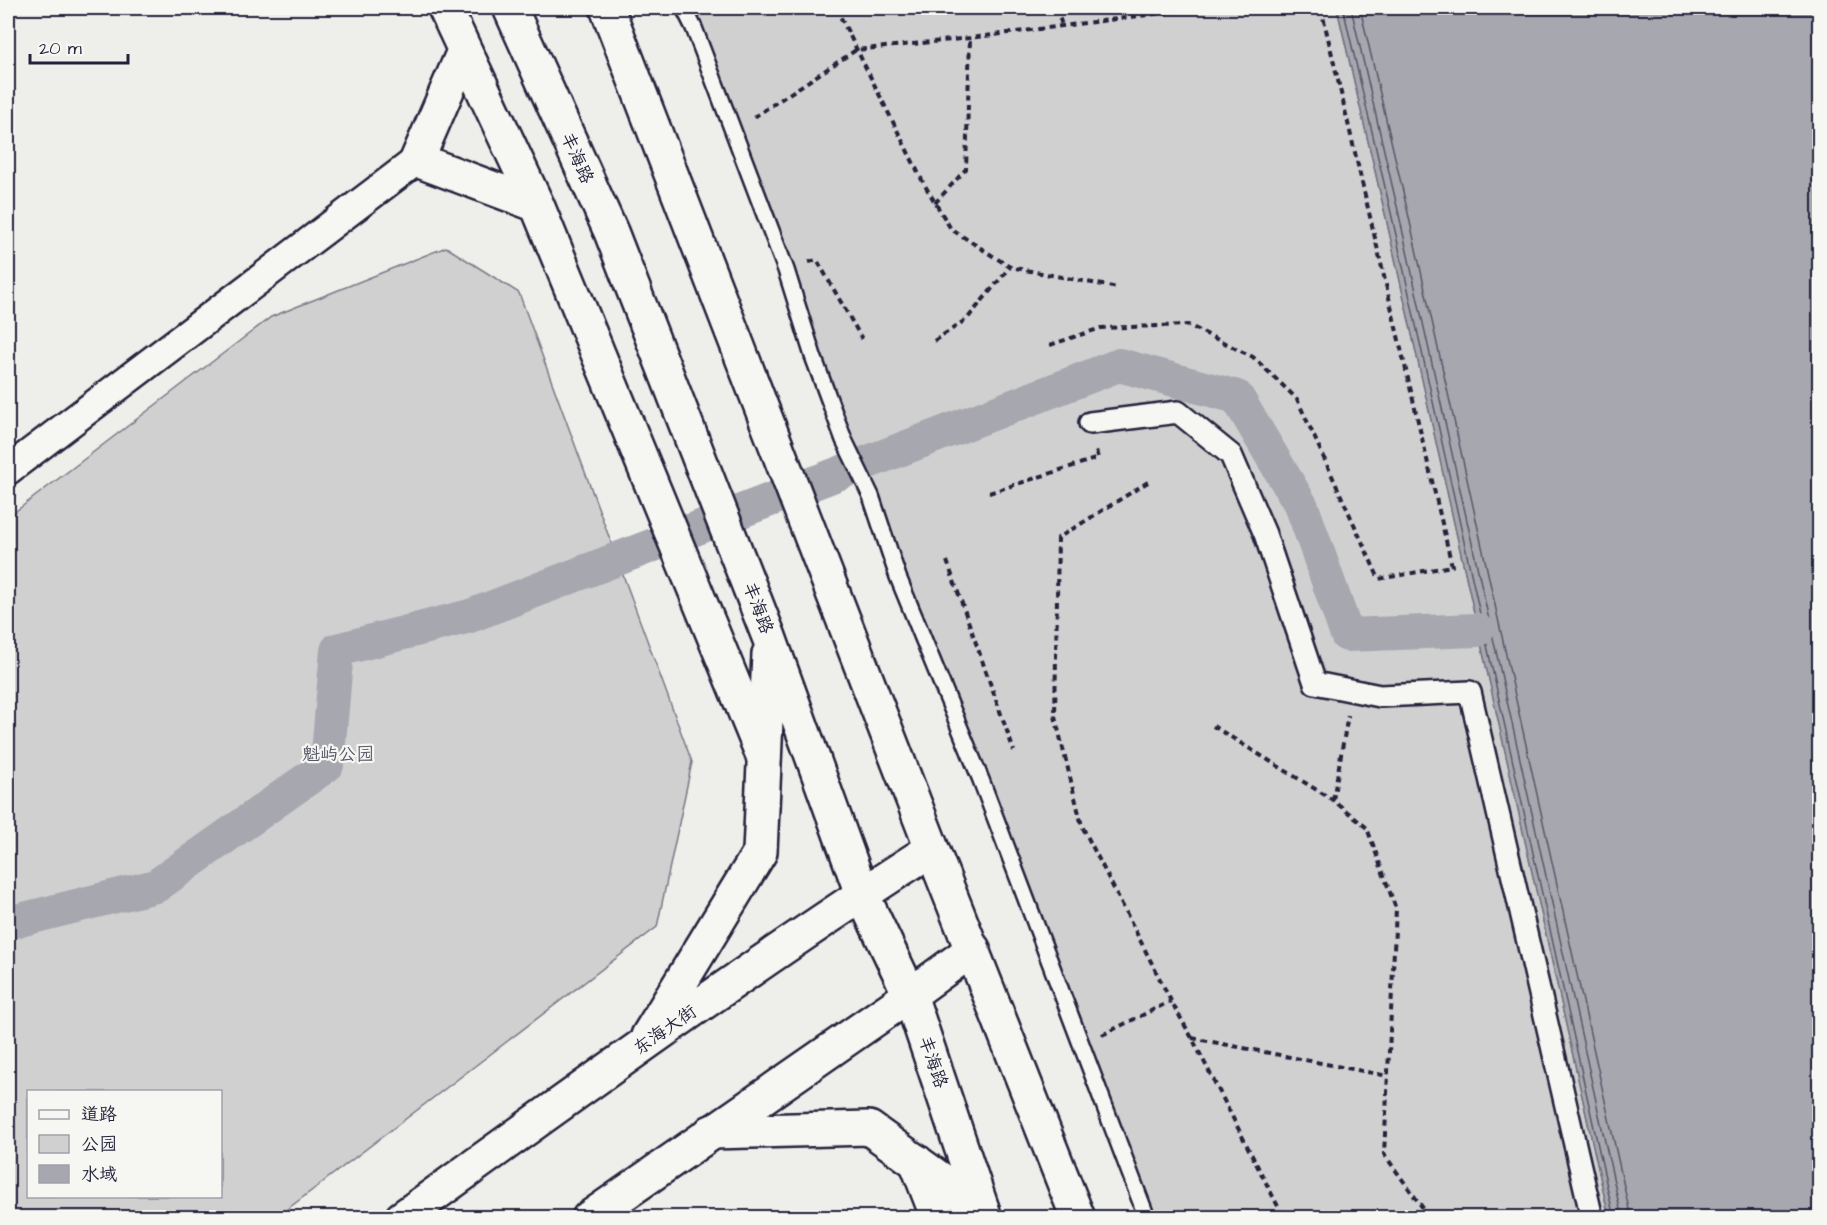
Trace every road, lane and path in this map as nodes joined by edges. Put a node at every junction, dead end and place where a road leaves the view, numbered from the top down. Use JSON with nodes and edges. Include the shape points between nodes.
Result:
{"nodes":[{"id":1,"x":445,"y":8,"type":"edge"},
{"id":2,"x":510,"y":8,"type":"edge"},
{"id":3,"x":607,"y":8,"type":"edge"},
{"id":4,"x":684,"y":8,"type":"edge"},
{"id":5,"x":836,"y":8,"type":"edge"},
{"id":6,"x":1056,"y":8,"type":"edge"},
{"id":7,"x":1201,"y":8,"type":"edge"},
{"id":8,"x":1321,"y":8,"type":"edge"},
{"id":9,"x":1062,"y":25,"type":"junction"},
{"id":10,"x":970,"y":38,"type":"junction"},
{"id":11,"x":856,"y":50,"type":"junction"},
{"id":12,"x":464,"y":51,"type":"junction"},
{"id":13,"x":733,"y":130,"type":"junction"},
{"id":14,"x":417,"y":160,"type":"junction"},
{"id":15,"x":935,"y":203,"type":"junction"},
{"id":16,"x":537,"y":205,"type":"junction"},
{"id":17,"x":1010,"y":267,"type":"junction"},
{"id":18,"x":786,"y":270,"type":"junction"},
{"id":19,"x":1118,"y":288,"type":"dead end"},
{"id":20,"x":862,"y":339,"type":"dead end"},
{"id":21,"x":934,"y":341,"type":"dead end"},
{"id":22,"x":1050,"y":345,"type":"dead end"},
{"id":23,"x":1089,"y":423,"type":"joint"},
{"id":24,"x":8,"y":470,"type":"edge"},
{"id":25,"x":1149,"y":482,"type":"dead end"},
{"id":26,"x":989,"y":493,"type":"dead end"},
{"id":27,"x":947,"y":561,"type":"dead end"},
{"id":28,"x":770,"y":637,"type":"junction"},
{"id":29,"x":1352,"y":691,"type":"junction"},
{"id":30,"x":1213,"y":726,"type":"dead end"},
{"id":31,"x":1014,"y":751,"type":"dead end"},
{"id":32,"x":764,"y":758,"type":"junction"},
{"id":33,"x":1333,"y":800,"type":"junction"},
{"id":34,"x":932,"y":849,"type":"junction"},
{"id":35,"x":862,"y":894,"type":"junction"},
{"id":36,"x":973,"y":949,"type":"junction"},
{"id":37,"x":910,"y":995,"type":"junction"},
{"id":38,"x":1171,"y":1001,"type":"junction"},
{"id":39,"x":1192,"y":1038,"type":"junction"},
{"id":40,"x":1082,"y":1045,"type":"junction"},
{"id":41,"x":642,"y":1046,"type":"junction"},
{"id":42,"x":1388,"y":1076,"type":"junction"},
{"id":43,"x":711,"y":1132,"type":"junction"},
{"id":44,"x":916,"y":1161,"type":"junction"},
{"id":45,"x":984,"y":1213,"type":"edge"},
{"id":46,"x":402,"y":1218,"type":"edge"},
{"id":47,"x":589,"y":1218,"type":"edge"},
{"id":48,"x":938,"y":1218,"type":"edge"},
{"id":49,"x":1078,"y":1218,"type":"edge"},
{"id":50,"x":1147,"y":1218,"type":"edge"},
{"id":51,"x":1284,"y":1218,"type":"edge"},
{"id":52,"x":1430,"y":1218,"type":"edge"},
{"id":53,"x":1592,"y":1218,"type":"edge"}],
"edges":[{"from":1,"to":12,"type":"main road"},
{"from":2,"to":28,"type":"main road","name":"丰海路","via":[[610,232]]},
{"from":3,"to":34,"type":"main road"},
{"from":4,"to":13,"type":"lane"},
{"from":5,"to":11,"type":"path"},
{"from":6,"to":9,"type":"path"},
{"from":7,"to":9,"type":"path"},
{"from":8,"to":22,"type":"path","via":[[1452,566],[1379,579],[1297,399],[1253,357],[1188,325],[1101,328]]},
{"from":9,"to":10,"type":"path"},
{"from":10,"to":11,"type":"path"},
{"from":10,"to":15,"type":"path","via":[[966,169]]},
{"from":11,"to":13,"type":"path"},
{"from":11,"to":15,"type":"path"},
{"from":12,"to":14,"type":"main road"},
{"from":12,"to":16,"type":"main road"},
{"from":13,"to":18,"type":"lane"},
{"from":14,"to":16,"type":"main road"},
{"from":14,"to":24,"type":"street"},
{"from":15,"to":17,"type":"path","via":[[951,229]]},
{"from":16,"to":32,"type":"main road"},
{"from":17,"to":19,"type":"path"},
{"from":17,"to":21,"type":"path","via":[[967,319]]},
{"from":18,"to":20,"type":"path","via":[[817,260]]},
{"from":18,"to":40,"type":"lane","via":[[844,440],[871,496],[898,577]]},
{"from":23,"to":26,"type":"path","via":[[1098,458]]},
{"from":23,"to":29,"type":"street","via":[[1178,412],[1231,455],[1265,534],[1315,683]]},
{"from":25,"to":38,"type":"path","via":[[1058,538],[1055,716],[1082,826]]},
{"from":27,"to":31,"type":"path"},
{"from":28,"to":32,"type":"main road"},
{"from":28,"to":35,"type":"main road","name":"丰海路"},
{"from":29,"to":33,"type":"path"},
{"from":29,"to":53,"type":"street","via":[[1380,696],[1470,692]]},
{"from":30,"to":33,"type":"path"},
{"from":32,"to":41,"type":"main road","via":[[760,852]]},
{"from":33,"to":42,"type":"path","via":[[1367,828],[1396,909]]},
{"from":34,"to":35,"type":"main road","name":"东海大街"},
{"from":34,"to":36,"type":"main road"},
{"from":35,"to":37,"type":"main road","name":"丰海路"},
{"from":35,"to":41,"type":"main road","name":"东海大街"},
{"from":36,"to":37,"type":"main road"},
{"from":36,"to":49,"type":"main road"},
{"from":37,"to":43,"type":"main road"},
{"from":37,"to":45,"type":"main road","name":"丰海路"},
{"from":38,"to":39,"type":"path"},
{"from":38,"to":40,"type":"path"},
{"from":39,"to":42,"type":"path"},
{"from":39,"to":51,"type":"path"},
{"from":40,"to":50,"type":"lane"},
{"from":41,"to":46,"type":"main road","name":"东海大街"},
{"from":42,"to":52,"type":"path","via":[[1384,1154]]},
{"from":43,"to":44,"type":"main road","via":[[869,1128]]},
{"from":43,"to":47,"type":"main road"},
{"from":44,"to":45,"type":"main road"},
{"from":44,"to":48,"type":"main road"}]}
